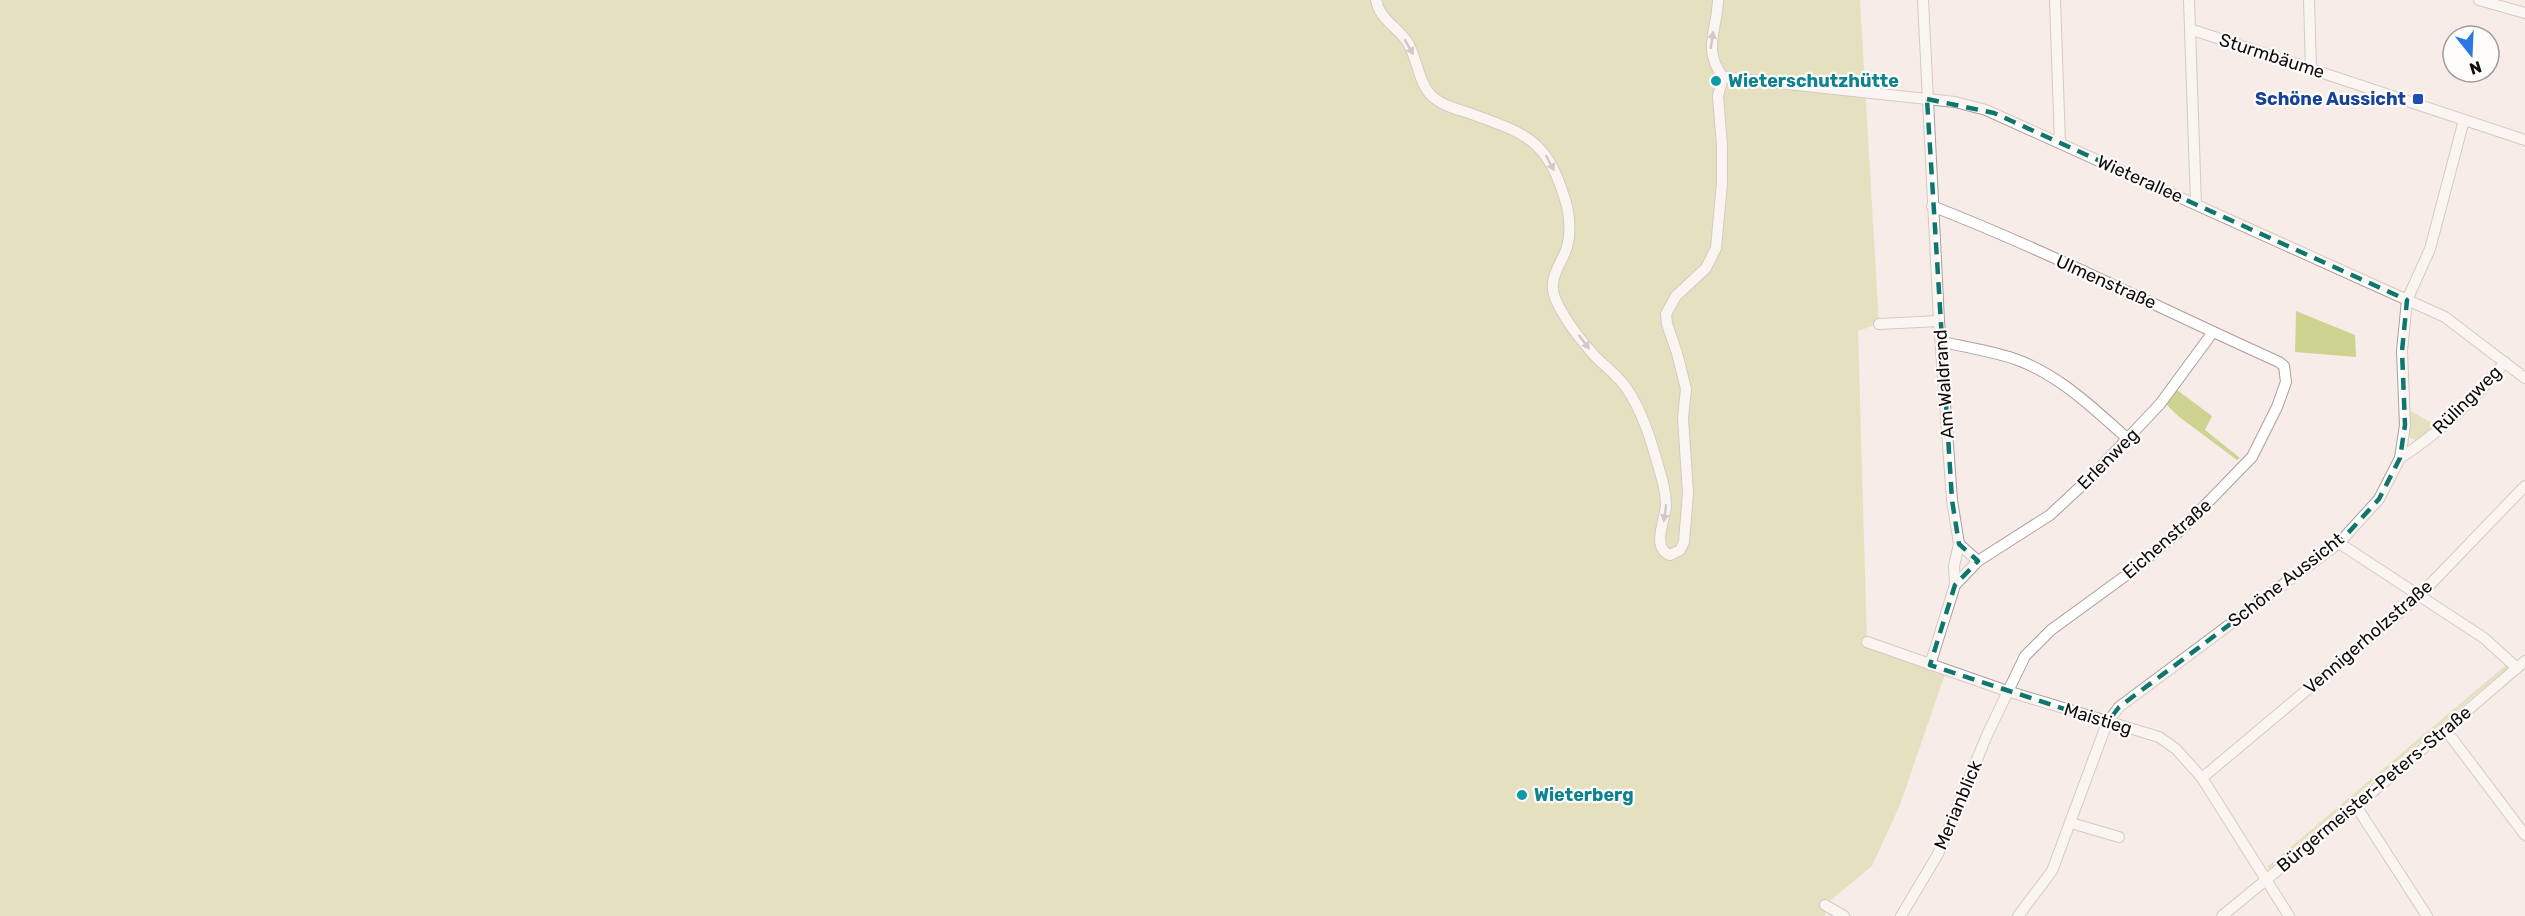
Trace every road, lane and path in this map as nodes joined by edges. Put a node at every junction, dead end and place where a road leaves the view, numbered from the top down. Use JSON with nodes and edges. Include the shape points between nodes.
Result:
{"nodes":[{"id":1,"x":1376,"y":0,"type":"edge"},
{"id":2,"x":1718,"y":0,"type":"edge"},
{"id":3,"x":1923,"y":0,"type":"edge"},
{"id":4,"x":2055,"y":0,"type":"edge"},
{"id":5,"x":2189,"y":0,"type":"edge"},
{"id":6,"x":2309,"y":0,"type":"edge"},
{"id":7,"x":2479,"y":0,"type":"edge"},
{"id":8,"x":2525,"y":13,"type":"edge"},
{"id":9,"x":2190,"y":29,"type":"junction"},
{"id":10,"x":2311,"y":69,"type":"junction"},
{"id":11,"x":1723,"y":77,"type":"junction"},
{"id":12,"x":1927,"y":99,"type":"junction"},
{"id":13,"x":2464,"y":120,"type":"junction"},
{"id":14,"x":2525,"y":140,"type":"edge"},
{"id":15,"x":2060,"y":143,"type":"junction"},
{"id":16,"x":2196,"y":204,"type":"junction"},
{"id":17,"x":1932,"y":206,"type":"junction"},
{"id":18,"x":2407,"y":300,"type":"junction"},
{"id":19,"x":1939,"y":321,"type":"junction"},
{"id":20,"x":1879,"y":324,"type":"dead end"},
{"id":21,"x":2213,"y":332,"type":"junction"},
{"id":22,"x":1942,"y":342,"type":"junction"},
{"id":23,"x":2279,"y":362,"type":"joint"},
{"id":24,"x":2505,"y":362,"type":"junction"},
{"id":25,"x":2525,"y":378,"type":"edge"},
{"id":26,"x":2129,"y":440,"type":"junction"},
{"id":27,"x":2400,"y":458,"type":"junction"},
{"id":28,"x":2525,"y":486,"type":"edge"},
{"id":29,"x":2339,"y":543,"type":"junction"},
{"id":30,"x":1959,"y":544,"type":"junction"},
{"id":31,"x":1978,"y":561,"type":"junction"},
{"id":32,"x":1955,"y":585,"type":"junction"},
{"id":33,"x":2419,"y":596,"type":"junction"},
{"id":34,"x":1867,"y":642,"type":"dead end"},
{"id":35,"x":1930,"y":665,"type":"junction"},
{"id":36,"x":2521,"y":665,"type":"edge"},
{"id":37,"x":2007,"y":691,"type":"junction"},
{"id":38,"x":2107,"y":723,"type":"junction"},
{"id":39,"x":2445,"y":729,"type":"junction"},
{"id":40,"x":2202,"y":778,"type":"junction"},
{"id":41,"x":2356,"y":806,"type":"junction"},
{"id":42,"x":2072,"y":823,"type":"junction"},
{"id":43,"x":2525,"y":835,"type":"edge"},
{"id":44,"x":2119,"y":837,"type":"dead end"},
{"id":45,"x":2266,"y":879,"type":"junction"},
{"id":46,"x":1825,"y":905,"type":"dead end"},
{"id":47,"x":1844,"y":916,"type":"edge"},
{"id":48,"x":1901,"y":916,"type":"edge"},
{"id":49,"x":2018,"y":916,"type":"edge"},
{"id":50,"x":2222,"y":916,"type":"edge"},
{"id":51,"x":2289,"y":916,"type":"edge"},
{"id":52,"x":2427,"y":916,"type":"edge"}],
"edges":[{"from":1,"to":11,"type":"street","one_way":true,"via":[[1381,14],[1408,43],[1432,97],[1520,133],[1539,146],[1549,160],[1564,197],[1570,229],[1566,252],[1553,279],[1553,293],[1589,348],[1627,388],[1641,416],[1665,494],[1660,539],[1662,548],[1670,555],[1680,550],[1684,542],[1688,482],[1683,418],[1686,389],[1666,314],[1676,296],[1706,268],[1716,248],[1722,183],[1718,96]]},
{"from":11,"to":2,"type":"street","one_way":true,"via":[[1711,51]]},
{"from":3,"to":12,"type":"street","name":"Am Waldrand"},
{"from":4,"to":15,"type":"street"},
{"from":5,"to":9,"type":"street"},
{"from":6,"to":10,"type":"street"},
{"from":7,"to":8,"type":"street"},
{"from":9,"to":10,"type":"street","name":"Sturmbäume"},
{"from":9,"to":16,"type":"street"},
{"from":10,"to":13,"type":"street","name":"Sturmbäume"},
{"from":11,"to":12,"type":"street","name":"Wieterallee"},
{"from":12,"to":15,"type":"street","name":"Wieterallee","via":[[1979,107]]},
{"from":12,"to":17,"type":"street","name":"Am Waldrand"},
{"from":13,"to":14,"type":"street","name":"Sturmbäume"},
{"from":13,"to":18,"type":"street","name":"Schöne Aussicht","via":[[2430,249]]},
{"from":15,"to":16,"type":"street","name":"Wieterallee"},
{"from":16,"to":18,"type":"street","name":"Wieterallee"},
{"from":17,"to":19,"type":"street","name":"Am Waldrand"},
{"from":17,"to":21,"type":"street","name":"Ulmenstraße"},
{"from":18,"to":24,"type":"street","name":"Wieterallee","via":[[2456,324]]},
{"from":18,"to":27,"type":"street","name":"Schöne Aussicht","via":[[2402,351],[2405,425]]},
{"from":19,"to":20,"type":"street"},
{"from":19,"to":22,"type":"street","name":"Am Waldrand"},
{"from":21,"to":23,"type":"street","name":"Ulmenstraße"},
{"from":21,"to":26,"type":"street","name":"Erlenweg","via":[[2181,379]]},
{"from":22,"to":26,"type":"street","via":[[1992,352],[2039,370],[2082,398]]},
{"from":22,"to":30,"type":"street","name":"Am Waldrand","via":[[1952,500]]},
{"from":23,"to":37,"type":"street","name":"Eichenstraße","via":[[2284,366],[2286,382],[2252,457],[2182,529],[2051,630],[2025,656]]},
{"from":24,"to":25,"type":"street","name":"Wieterallee"},
{"from":24,"to":27,"type":"street","name":"Rülingweg","via":[[2451,421]]},
{"from":26,"to":31,"type":"street","name":"Erlenweg","via":[[2050,514]]},
{"from":27,"to":29,"type":"street","name":"Schöne Aussicht","via":[[2379,498]]},
{"from":28,"to":33,"type":"street","name":"Vennigerholzstraße"},
{"from":29,"to":33,"type":"street"},
{"from":29,"to":38,"type":"street","name":"Schöne Aussicht","via":[[2119,707]]},
{"from":30,"to":31,"type":"street"},
{"from":30,"to":32,"type":"street","name":"Am Waldrand"},
{"from":31,"to":32,"type":"street","name":"Erlenweg"},
{"from":32,"to":35,"type":"street","name":"Am Waldrand"},
{"from":33,"to":36,"type":"street"},
{"from":33,"to":40,"type":"street","name":"Vennigerholzstraße"},
{"from":34,"to":35,"type":"street","name":"Maistieg"},
{"from":35,"to":37,"type":"street","name":"Maistieg"},
{"from":36,"to":39,"type":"street","name":"Bürgermeister-Peters-Straße"},
{"from":37,"to":38,"type":"street","name":"Maistieg"},
{"from":37,"to":48,"type":"street","name":"Merianblick","via":[[1938,854]]},
{"from":38,"to":40,"type":"street","name":"Maistieg","via":[[2159,737],[2176,749]]},
{"from":38,"to":42,"type":"street"},
{"from":39,"to":41,"type":"street","name":"Bürgermeister-Peters-Straße"},
{"from":39,"to":43,"type":"street"},
{"from":40,"to":45,"type":"street","name":"Maistieg"},
{"from":41,"to":45,"type":"street","name":"Bürgermeister-Peters-Straße"},
{"from":41,"to":52,"type":"street"},
{"from":42,"to":44,"type":"street"},
{"from":42,"to":49,"type":"street","via":[[2052,871]]},
{"from":45,"to":50,"type":"street","name":"Bürgermeister-Peters-Straße"},
{"from":45,"to":51,"type":"street","name":"Maistieg"},
{"from":46,"to":47,"type":"street"}]}
